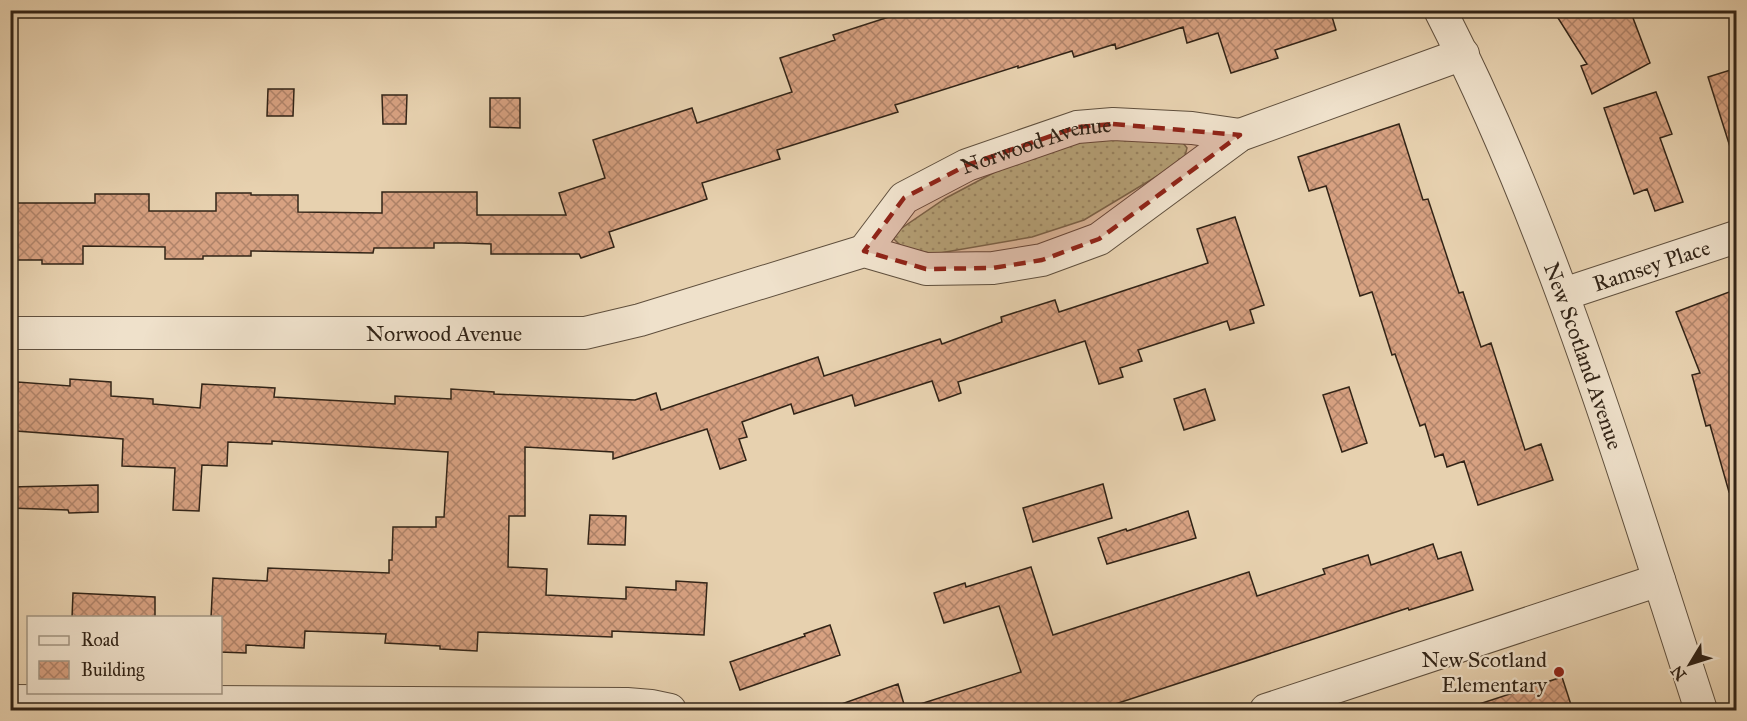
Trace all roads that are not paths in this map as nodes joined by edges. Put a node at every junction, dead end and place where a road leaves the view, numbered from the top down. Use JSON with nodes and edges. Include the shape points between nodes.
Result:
{"nodes":[{"id":1,"x":1440,"y":10,"type":"edge"},
{"id":2,"x":1463,"y":54,"type":"junction"},
{"id":3,"x":1240,"y":135,"type":"junction"},
{"id":4,"x":1737,"y":237,"type":"edge"},
{"id":5,"x":864,"y":251,"type":"junction"},
{"id":6,"x":1564,"y":294,"type":"junction"},
{"id":7,"x":10,"y":333,"type":"edge"},
{"id":8,"x":1659,"y":580,"type":"junction"},
{"id":9,"x":10,"y":701,"type":"edge"},
{"id":10,"x":144,"y":706,"type":"edge"},
{"id":11,"x":670,"y":711,"type":"edge"},
{"id":12,"x":1266,"y":711,"type":"edge"},
{"id":13,"x":1701,"y":711,"type":"edge"}],
"edges":[{"from":1,"to":2,"type":"street","name":"New Scotland Avenue"},
{"from":2,"to":3,"type":"street","name":"Norwood Avenue"},
{"from":2,"to":6,"type":"street","name":"New Scotland Avenue"},
{"from":3,"to":5,"type":"street","name":"Norwood Avenue","via":[[1099,239],[1041,260],[993,268],[926,269]]},
{"from":3,"to":5,"type":"street","name":"Norwood Avenue","via":[[1113,124],[1077,127],[967,165],[904,198]]},
{"from":4,"to":6,"type":"street","name":"Ramsey Place"},
{"from":5,"to":7,"type":"street","name":"Norwood Avenue","via":[[640,320],[585,333]]},
{"from":6,"to":8,"type":"street","name":"New Scotland Avenue"},
{"from":8,"to":12,"type":"street"},
{"from":8,"to":13,"type":"street","name":"New Scotland Avenue"},
{"from":9,"to":10,"type":"street"},
{"from":10,"to":11,"type":"street","via":[[627,704]]}]}
